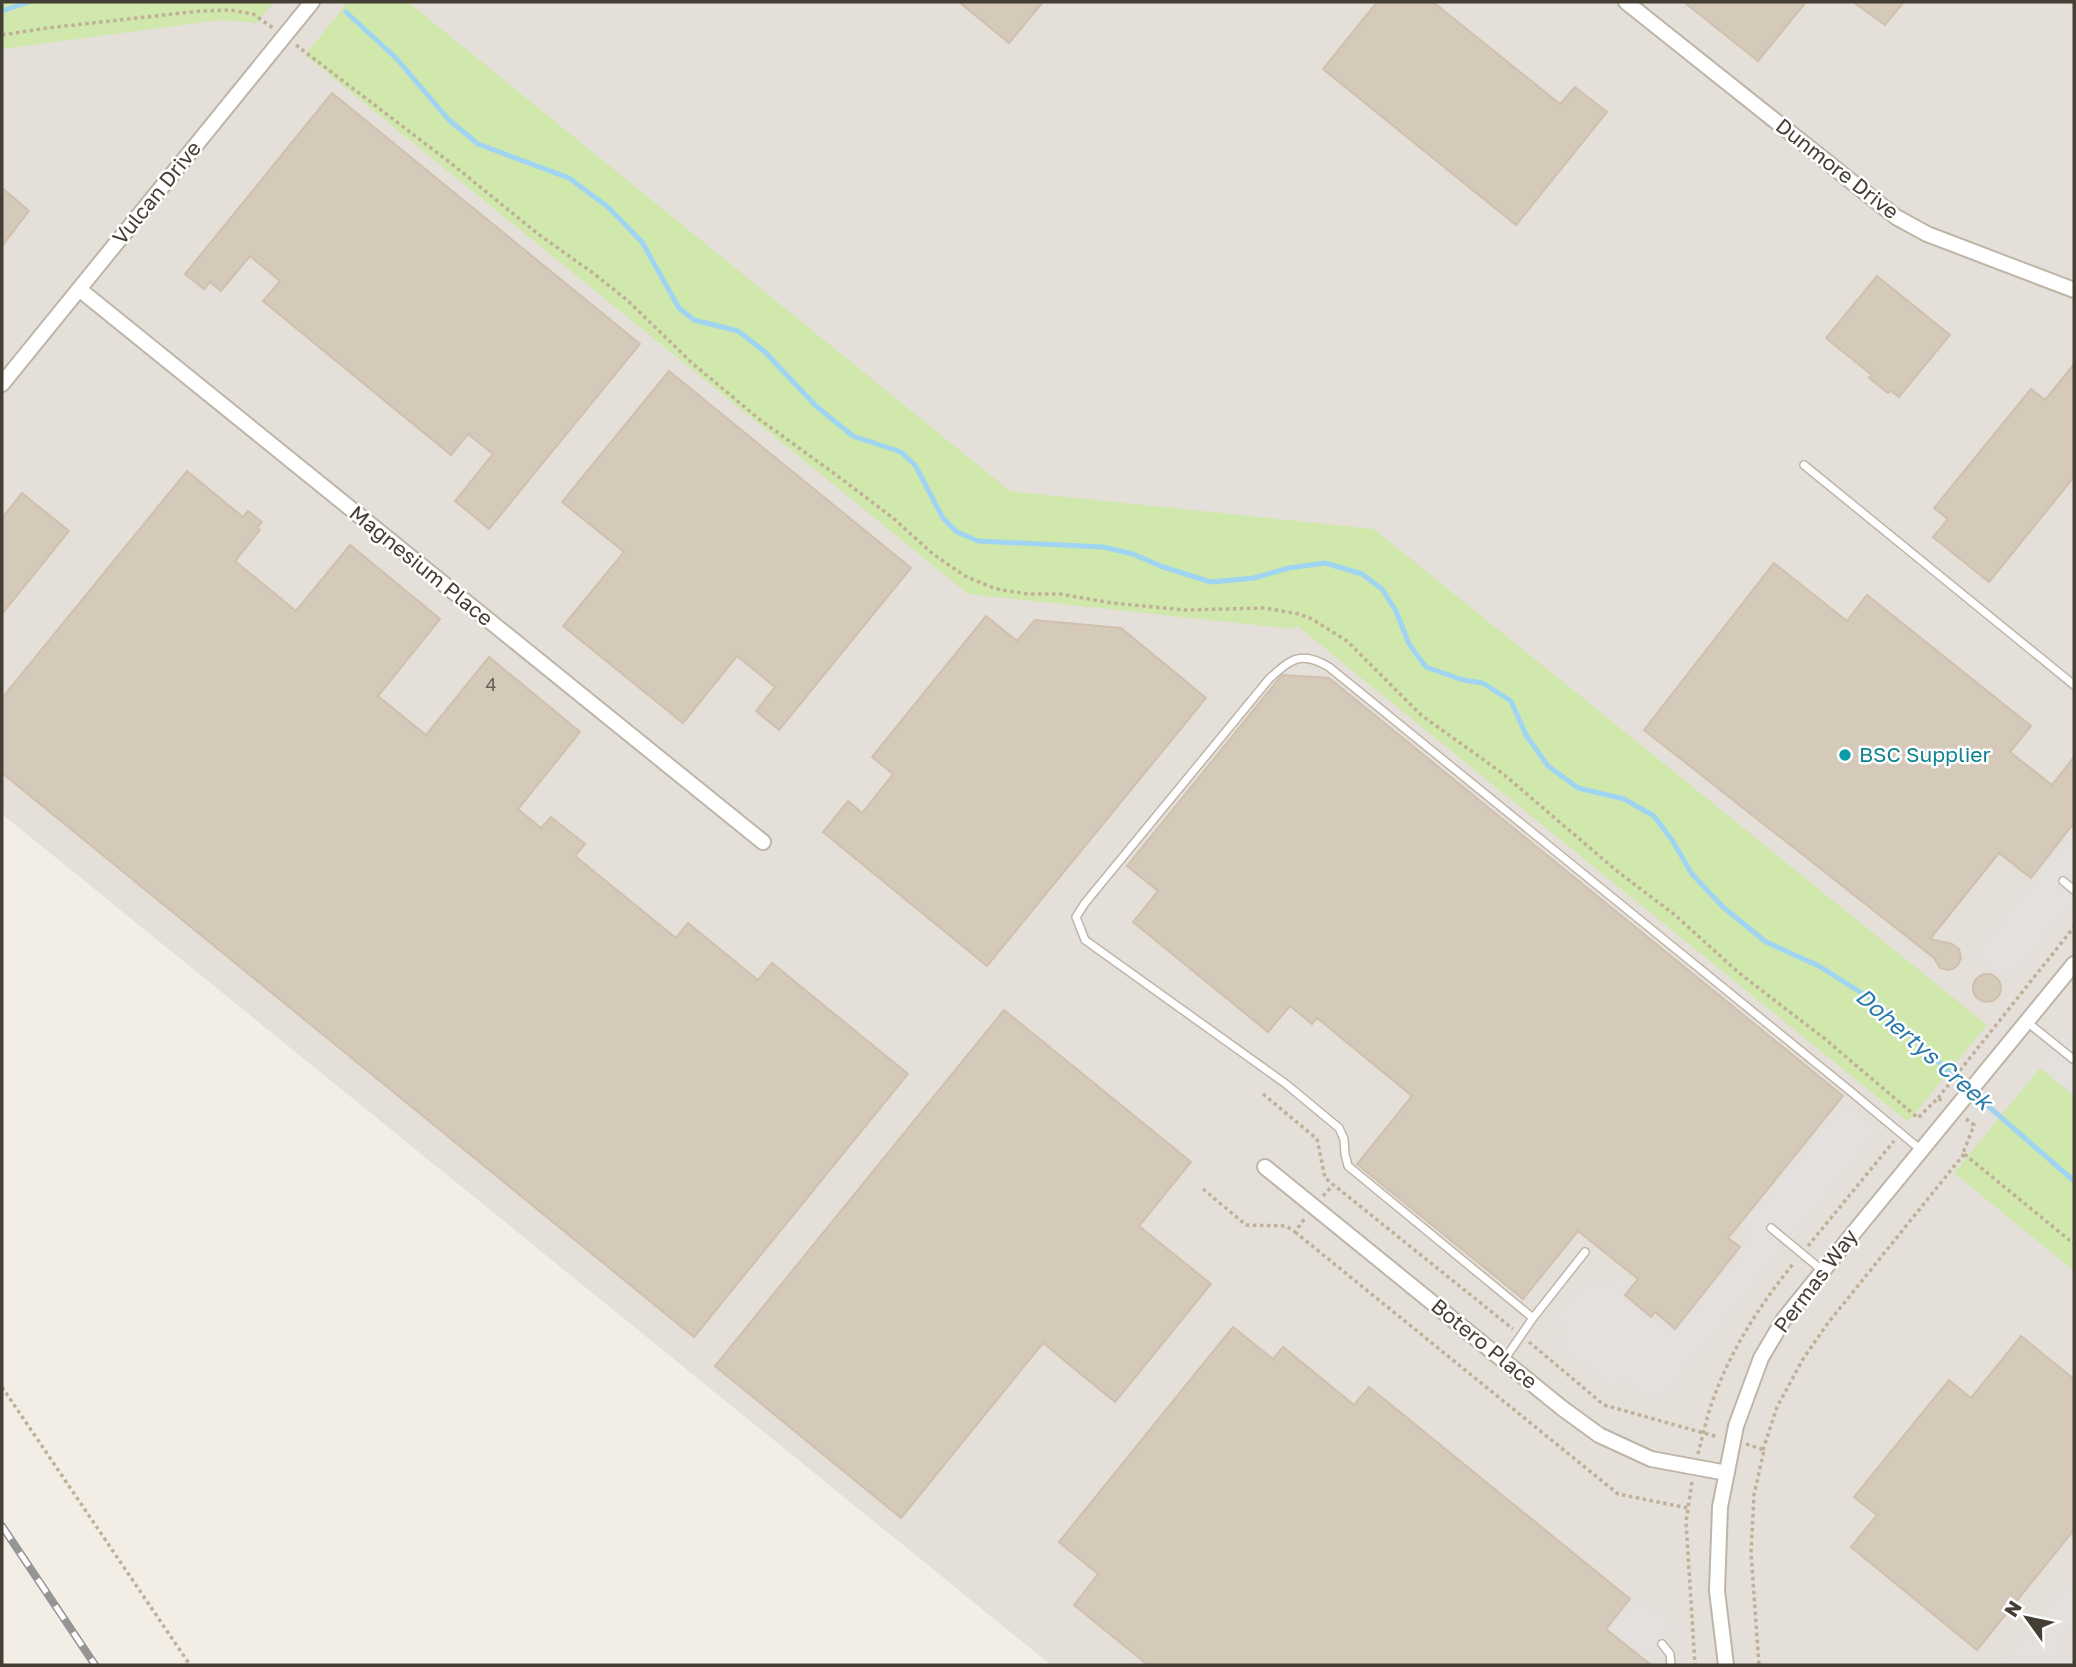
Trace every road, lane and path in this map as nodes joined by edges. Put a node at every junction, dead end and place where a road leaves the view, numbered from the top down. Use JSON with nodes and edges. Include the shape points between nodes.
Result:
{"nodes":[{"id":1,"x":312,"y":2,"type":"edge"},
{"id":2,"x":1626,"y":2,"type":"edge"},
{"id":3,"x":2,"y":35,"type":"edge"},
{"id":4,"x":284,"y":36,"type":"junction"},
{"id":5,"x":79,"y":289,"type":"junction"},
{"id":6,"x":2074,"y":290,"type":"edge"},
{"id":7,"x":2,"y":384,"type":"edge"},
{"id":8,"x":1804,"y":465,"type":"dead end"},
{"id":9,"x":2074,"y":685,"type":"edge"},
{"id":10,"x":763,"y":842,"type":"dead end"},
{"id":11,"x":2063,"y":881,"type":"dead end"},
{"id":12,"x":2074,"y":890,"type":"edge"},
{"id":13,"x":2074,"y":927,"type":"edge"},
{"id":14,"x":2074,"y":964,"type":"edge"},
{"id":15,"x":2026,"y":1022,"type":"junction"},
{"id":16,"x":2073,"y":1059,"type":"edge"},
{"id":17,"x":1263,"y":1094,"type":"dead end"},
{"id":18,"x":1938,"y":1098,"type":"junction"},
{"id":19,"x":1954,"y":1110,"type":"junction"},
{"id":20,"x":1921,"y":1150,"type":"junction"},
{"id":21,"x":1964,"y":1154,"type":"junction"},
{"id":22,"x":1265,"y":1167,"type":"dead end"},
{"id":23,"x":1333,"y":1185,"type":"junction"},
{"id":24,"x":1203,"y":1189,"type":"dead end"},
{"id":25,"x":1313,"y":1206,"type":"junction"},
{"id":26,"x":1771,"y":1228,"type":"dead end"},
{"id":27,"x":1295,"y":1232,"type":"junction"},
{"id":28,"x":2074,"y":1244,"type":"edge"},
{"id":29,"x":1584,"y":1252,"type":"dead end"},
{"id":30,"x":1823,"y":1270,"type":"junction"},
{"id":31,"x":1533,"y":1318,"type":"junction"},
{"id":32,"x":1521,"y":1335,"type":"junction"},
{"id":33,"x":1504,"y":1360,"type":"junction"},
{"id":34,"x":2,"y":1387,"type":"edge"},
{"id":35,"x":1734,"y":1441,"type":"junction"},
{"id":36,"x":1763,"y":1450,"type":"junction"},
{"id":37,"x":1727,"y":1473,"type":"junction"},
{"id":38,"x":1688,"y":1508,"type":"dead end"},
{"id":39,"x":1662,"y":1644,"type":"dead end"},
{"id":40,"x":190,"y":1665,"type":"edge"},
{"id":41,"x":1671,"y":1665,"type":"edge"},
{"id":42,"x":1726,"y":1665,"type":"edge"},
{"id":43,"x":1759,"y":1665,"type":"edge"}],
"edges":[{"from":1,"to":4,"type":"street","name":"Vulcan Drive"},
{"from":2,"to":6,"type":"street","name":"Dunmore Drive","via":[[1896,217],[1927,234]]},
{"from":3,"to":4,"type":"path","via":[[230,10],[253,14]]},
{"from":4,"to":5,"type":"street","name":"Vulcan Drive"},
{"from":4,"to":18,"type":"path","via":[[593,273],[759,419],[965,576],[996,589],[1028,594],[1186,610],[1265,608],[1312,619],[1347,641],[1421,715],[1502,774],[1918,1118]]},
{"from":5,"to":7,"type":"street","name":"Vulcan Drive"},
{"from":5,"to":10,"type":"street","name":"Magnesium Place"},
{"from":8,"to":9,"type":"lane"},
{"from":11,"to":12,"type":"lane"},
{"from":13,"to":18,"type":"path"},
{"from":14,"to":15,"type":"street","name":"Permas Way"},
{"from":15,"to":16,"type":"lane"},
{"from":15,"to":19,"type":"street","name":"Permas Way"},
{"from":17,"to":23,"type":"path","via":[[1317,1139],[1325,1178]]},
{"from":18,"to":19,"type":"path"},
{"from":19,"to":20,"type":"street","name":"Permas Way"},
{"from":19,"to":21,"type":"path","via":[[1973,1125]]},
{"from":20,"to":30,"type":"street","name":"Permas Way"},
{"from":20,"to":31,"type":"lane","via":[[1329,667],[1315,659],[1293,660],[1269,679],[1085,903],[1076,917],[1079,928],[1085,940],[1286,1084],[1339,1128],[1348,1166]]},
{"from":21,"to":28,"type":"path"},
{"from":21,"to":36,"type":"path","via":[[1828,1322],[1777,1407]]},
{"from":22,"to":25,"type":"street","name":"Botero Place"},
{"from":23,"to":25,"type":"path"},
{"from":23,"to":32,"type":"path"},
{"from":24,"to":27,"type":"path","via":[[1247,1225],[1286,1226]]},
{"from":25,"to":27,"type":"path"},
{"from":25,"to":33,"type":"street","name":"Botero Place"},
{"from":26,"to":30,"type":"lane"},
{"from":27,"to":38,"type":"path","via":[[1618,1494]]},
{"from":29,"to":31,"type":"lane"},
{"from":30,"to":35,"type":"street","name":"Permas Way","via":[[1784,1319],[1761,1358]]},
{"from":31,"to":32,"type":"lane"},
{"from":32,"to":33,"type":"lane"},
{"from":32,"to":35,"type":"path","via":[[1604,1405]]},
{"from":33,"to":37,"type":"street","name":"Botero Place","via":[[1600,1435],[1625,1449],[1651,1459]]},
{"from":34,"to":40,"type":"path"},
{"from":35,"to":36,"type":"path"},
{"from":35,"to":37,"type":"street","name":"Permas Way"},
{"from":36,"to":43,"type":"path","via":[[1754,1496],[1751,1553]]},
{"from":37,"to":42,"type":"street","name":"Permas Way","via":[[1720,1507],[1717,1591]]},
{"from":39,"to":41,"type":"lane"}]}
